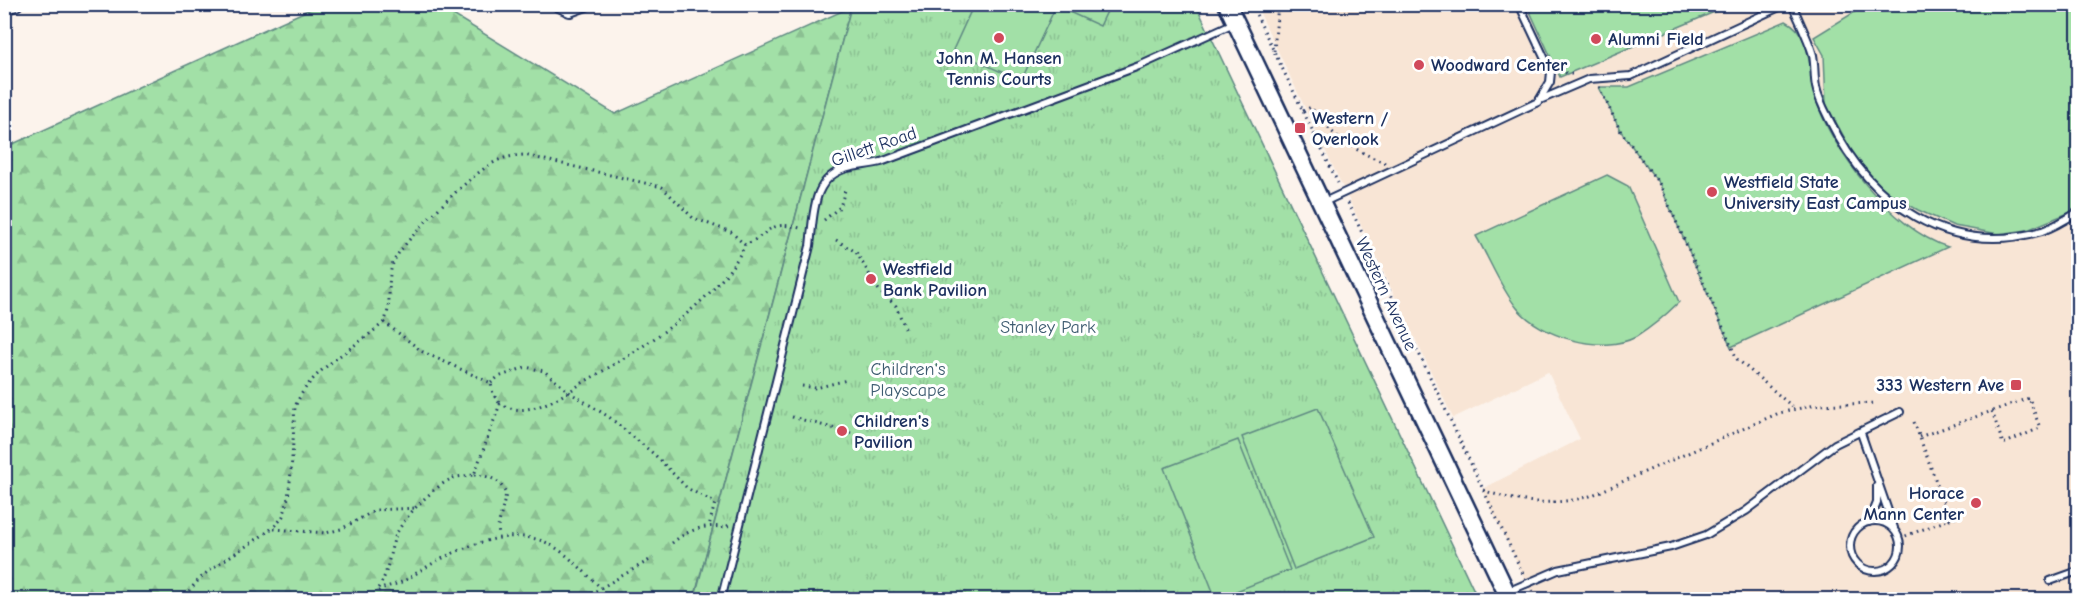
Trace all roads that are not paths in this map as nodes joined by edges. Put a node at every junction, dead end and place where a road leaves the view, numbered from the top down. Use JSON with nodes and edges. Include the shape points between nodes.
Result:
{"nodes":[{"id":1,"x":16,"y":4,"type":"edge"},
{"id":2,"x":557,"y":4,"type":"edge"},
{"id":3,"x":586,"y":4,"type":"edge"},
{"id":4,"x":1227,"y":4,"type":"edge"},
{"id":5,"x":1519,"y":4,"type":"edge"},
{"id":6,"x":1786,"y":4,"type":"edge"},
{"id":7,"x":1792,"y":4,"type":"edge"},
{"id":8,"x":4,"y":9,"type":"edge"},
{"id":9,"x":1235,"y":22,"type":"junction"},
{"id":10,"x":1538,"y":102,"type":"junction"},
{"id":11,"x":1321,"y":204,"type":"junction"},
{"id":12,"x":2079,"y":212,"type":"edge"},
{"id":13,"x":1900,"y":412,"type":"dead end"},
{"id":14,"x":1860,"y":433,"type":"junction"},
{"id":15,"x":1876,"y":477,"type":"junction"},
{"id":16,"x":1869,"y":522,"type":"junction"},
{"id":17,"x":1894,"y":529,"type":"junction"},
{"id":18,"x":2079,"y":571,"type":"edge"},
{"id":19,"x":2050,"y":581,"type":"dead end"},
{"id":20,"x":1508,"y":596,"type":"edge"},
{"id":21,"x":721,"y":600,"type":"edge"}],
"edges":[{"from":1,"to":8,"type":"street"},
{"from":2,"to":3,"type":"street","via":[[570,10]]},
{"from":4,"to":9,"type":"main road","name":"Western Avenue"},
{"from":5,"to":10,"type":"lane","via":[[1551,72],[1550,82]]},
{"from":6,"to":10,"type":"lane","via":[[1631,76],[1589,79]]},
{"from":7,"to":12,"type":"lane","via":[[1813,57],[1816,89],[1829,120],[1848,156],[1883,196],[1932,224],[1998,239],[2043,230]]},
{"from":9,"to":11,"type":"main road","name":"Western Avenue"},
{"from":9,"to":21,"type":"lane","name":"Gillett Road","via":[[1139,66],[881,162],[841,170],[828,179],[813,210],[810,246]]},
{"from":10,"to":11,"type":"lane"},
{"from":11,"to":20,"type":"main road","name":"Western Avenue"},
{"from":13,"to":14,"type":"lane"},
{"from":14,"to":15,"type":"lane"},
{"from":14,"to":20,"type":"lane","via":[[1814,458],[1746,511],[1706,535],[1671,547],[1557,570],[1527,582]]},
{"from":15,"to":16,"type":"lane","via":[[1876,503]]},
{"from":15,"to":17,"type":"lane"},
{"from":16,"to":17,"type":"lane","via":[[1881,521]]},
{"from":16,"to":17,"type":"lane","via":[[1858,528],[1850,542],[1853,559],[1865,570],[1881,571],[1894,564],[1901,550]]},
{"from":18,"to":19,"type":"lane"}]}
